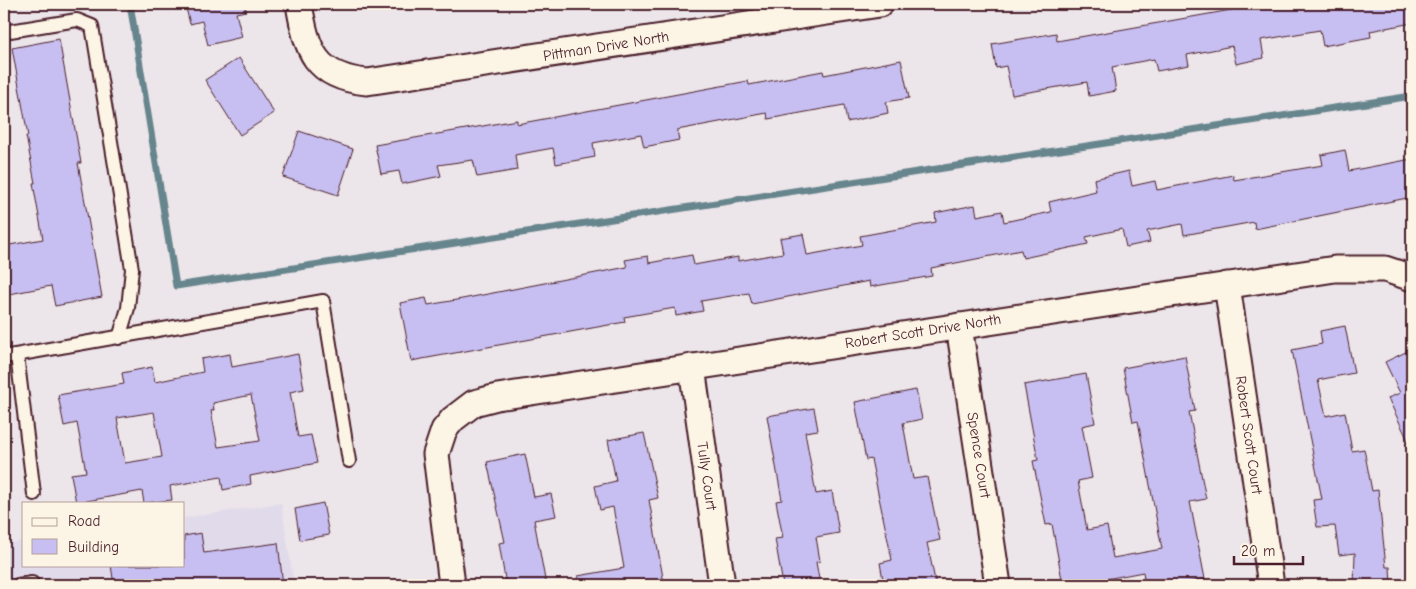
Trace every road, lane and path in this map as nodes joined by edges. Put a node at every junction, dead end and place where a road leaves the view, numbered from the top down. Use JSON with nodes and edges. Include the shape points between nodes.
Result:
{"nodes":[{"id":1,"x":299,"y":4,"type":"edge"},
{"id":2,"x":880,"y":4,"type":"edge"},
{"id":3,"x":4,"y":32,"type":"edge"},
{"id":4,"x":1412,"y":278,"type":"edge"},
{"id":5,"x":1227,"y":285,"type":"junction"},
{"id":6,"x":959,"y":326,"type":"junction"},
{"id":7,"x":119,"y":338,"type":"junction"},
{"id":8,"x":10,"y":356,"type":"edge"},
{"id":9,"x":692,"y":367,"type":"junction"},
{"id":10,"x":349,"y":461,"type":"dead end"},
{"id":11,"x":34,"y":494,"type":"dead end"},
{"id":12,"x":32,"y":583,"type":"dead end"},
{"id":13,"x":18,"y":585,"type":"edge"},
{"id":14,"x":452,"y":585,"type":"edge"},
{"id":15,"x":722,"y":585,"type":"edge"},
{"id":16,"x":998,"y":585,"type":"edge"},
{"id":17,"x":1271,"y":585,"type":"edge"}],
"edges":[{"from":1,"to":2,"type":"street","name":"Pittman Drive North","via":[[310,52],[321,65],[332,74],[367,82]]},
{"from":3,"to":7,"type":"lane","via":[[77,20],[92,26],[132,269],[128,308]]},
{"from":4,"to":5,"type":"street","name":"Robert Scott Drive North","via":[[1385,269],[1335,268]]},
{"from":5,"to":6,"type":"street","name":"Robert Scott Drive North"},
{"from":5,"to":17,"type":"street","name":"Robert Scott Court"},
{"from":6,"to":9,"type":"street","name":"Robert Scott Drive North"},
{"from":6,"to":16,"type":"street","name":"Spence Court"},
{"from":7,"to":8,"type":"lane"},
{"from":7,"to":10,"type":"lane","via":[[323,301]]},
{"from":8,"to":11,"type":"lane"},
{"from":9,"to":14,"type":"street","name":"Robert Scott Drive North","via":[[497,397],[474,403],[452,419],[444,430],[436,454]]},
{"from":9,"to":15,"type":"street","name":"Tully Court"},
{"from":12,"to":13,"type":"lane"}]}
